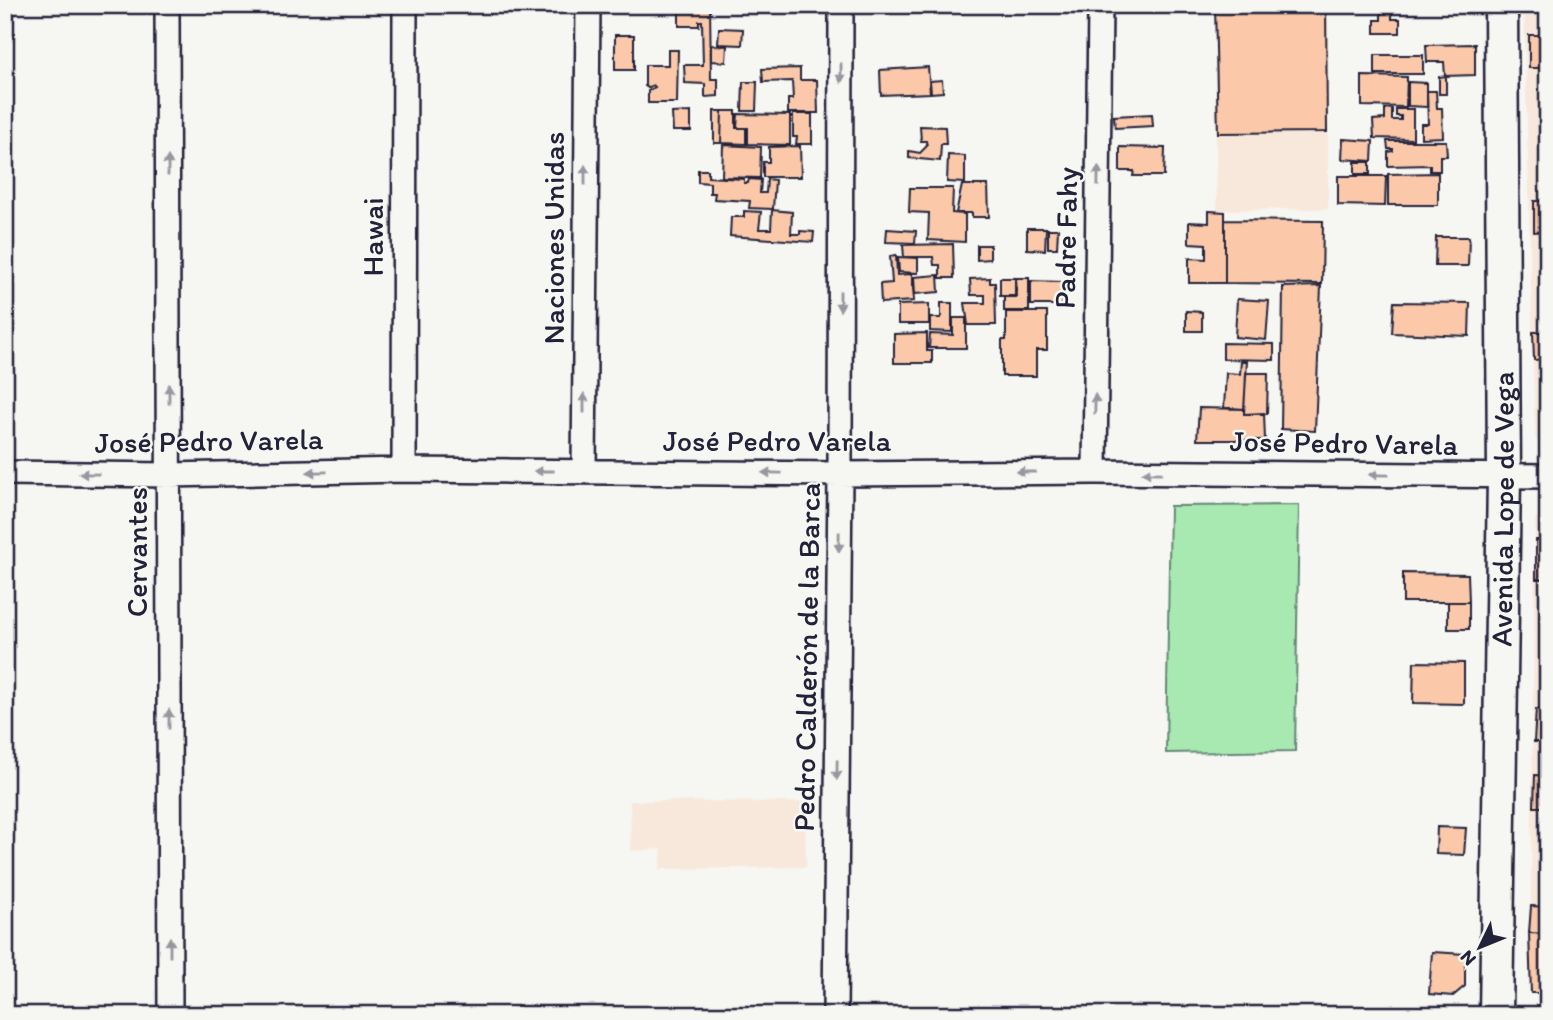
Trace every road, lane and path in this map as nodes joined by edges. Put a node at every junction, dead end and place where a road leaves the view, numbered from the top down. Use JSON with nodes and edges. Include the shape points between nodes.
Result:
{"nodes":[{"id":1,"x":167,"y":5,"type":"edge"},
{"id":2,"x":405,"y":5,"type":"edge"},
{"id":3,"x":587,"y":5,"type":"edge"},
{"id":4,"x":841,"y":5,"type":"edge"},
{"id":5,"x":1100,"y":5,"type":"edge"},
{"id":6,"x":1501,"y":5,"type":"edge"},
{"id":7,"x":404,"y":470,"type":"junction"},
{"id":8,"x":584,"y":471,"type":"junction"},
{"id":9,"x":1095,"y":472,"type":"junction"},
{"id":10,"x":5,"y":473,"type":"edge"},
{"id":11,"x":840,"y":474,"type":"junction"},
{"id":12,"x":169,"y":475,"type":"junction"},
{"id":13,"x":1548,"y":476,"type":"edge"},
{"id":14,"x":1504,"y":477,"type":"junction"},
{"id":15,"x":170,"y":1015,"type":"edge"},
{"id":16,"x":835,"y":1015,"type":"edge"},
{"id":17,"x":1496,"y":1015,"type":"edge"}],
"edges":[{"from":12,"to":1,"type":"street","name":"Cervantes","one_way":true},
{"from":2,"to":7,"type":"street","name":"Hawai"},
{"from":8,"to":3,"type":"street","name":"Naciones Unidas","one_way":true},
{"from":4,"to":11,"type":"street","name":"Pedro Calderón de la Barca","one_way":true},
{"from":9,"to":5,"type":"street","name":"Padre Fahy","one_way":true},
{"from":6,"to":14,"type":"main road","name":"Avenida Lope de Vega"},
{"from":8,"to":7,"type":"street","name":"José Pedro Varela","one_way":true},
{"from":7,"to":12,"type":"street","name":"José Pedro Varela","one_way":true},
{"from":11,"to":8,"type":"street","name":"José Pedro Varela","one_way":true},
{"from":9,"to":11,"type":"street","name":"José Pedro Varela","one_way":true},
{"from":14,"to":9,"type":"street","name":"José Pedro Varela","one_way":true},
{"from":12,"to":10,"type":"street","name":"José Pedro Varela","one_way":true},
{"from":11,"to":16,"type":"street","name":"Pedro Calderón de la Barca","one_way":true},
{"from":15,"to":12,"type":"street","name":"Cervantes","one_way":true},
{"from":13,"to":14,"type":"street","name":"José Pedro Varela"},
{"from":14,"to":17,"type":"main road","name":"Avenida Lope de Vega"}]}
